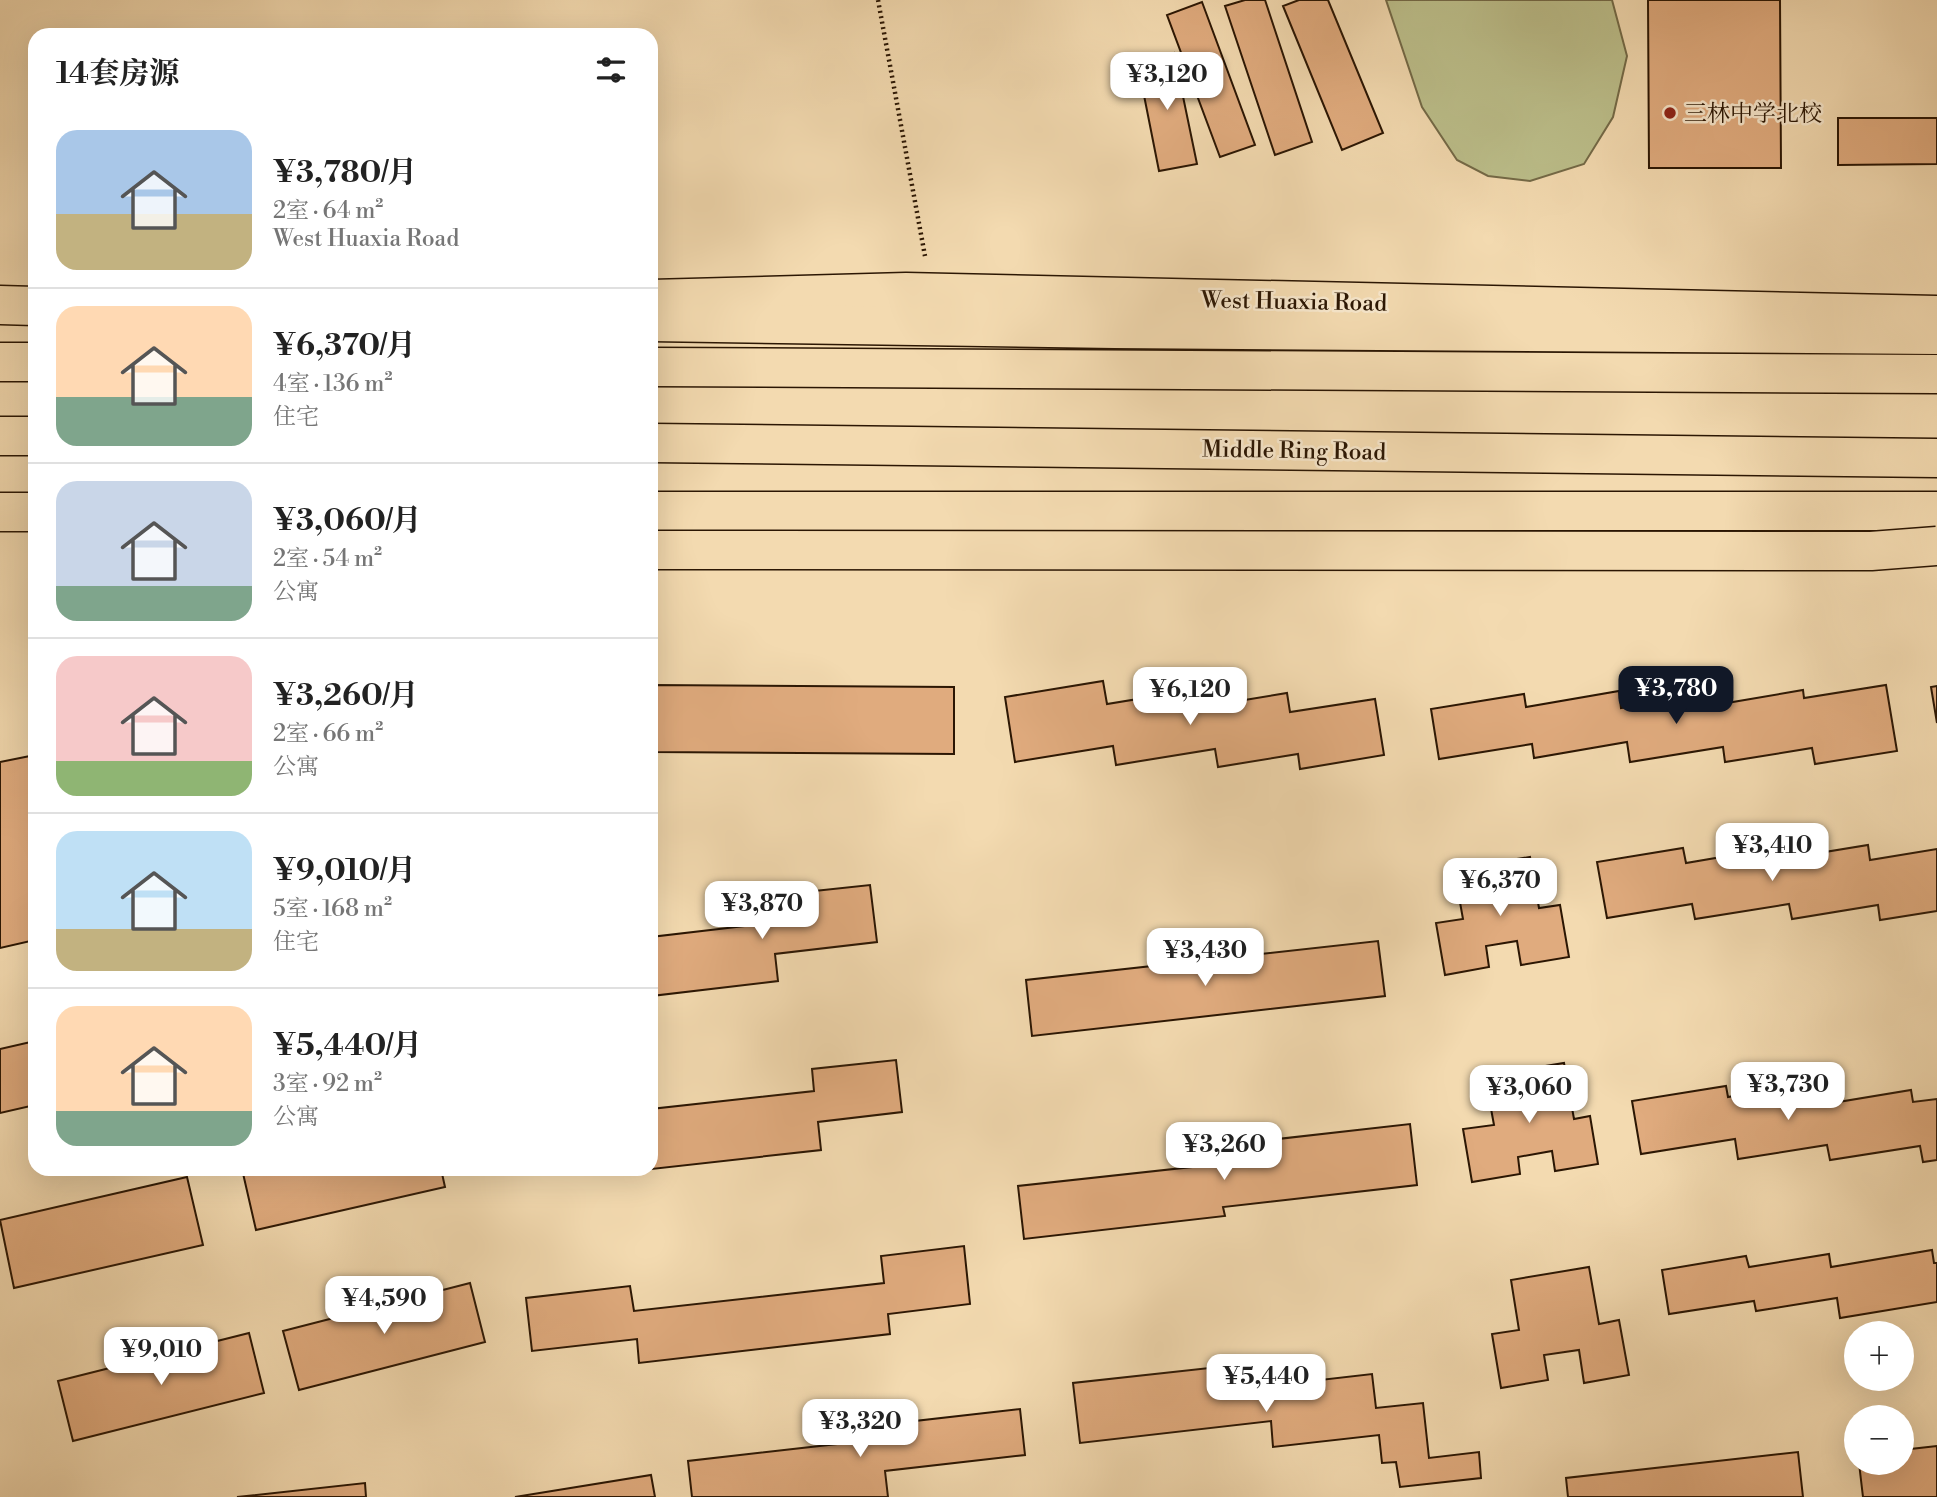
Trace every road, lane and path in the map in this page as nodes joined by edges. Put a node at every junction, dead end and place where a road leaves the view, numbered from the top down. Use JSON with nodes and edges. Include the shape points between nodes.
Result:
{"nodes":[{"id":1,"x":878,"y":0,"type":"edge"},
{"id":2,"x":925,"y":257,"type":"dead end"},
{"id":3,"x":658,"y":299,"type":"edge"},
{"id":4,"x":0,"y":305,"type":"edge"},
{"id":5,"x":28,"y":306,"type":"edge"},
{"id":6,"x":1937,"y":315,"type":"edge"},
{"id":7,"x":658,"y":322,"type":"edge"},
{"id":8,"x":1937,"y":335,"type":"edge"},
{"id":9,"x":0,"y":362,"type":"edge"},
{"id":10,"x":28,"y":362,"type":"edge"},
{"id":11,"x":658,"y":367,"type":"edge"},
{"id":12,"x":1937,"y":374,"type":"edge"},
{"id":13,"x":0,"y":436,"type":"edge"},
{"id":14,"x":28,"y":436,"type":"edge"},
{"id":15,"x":658,"y":443,"type":"edge"},
{"id":16,"x":1937,"y":458,"type":"edge"},
{"id":17,"x":1937,"y":510,"type":"edge"},
{"id":18,"x":658,"y":512,"type":"edge"},
{"id":19,"x":1937,"y":546,"type":"edge"},
{"id":20,"x":658,"y":550,"type":"edge"},
{"id":21,"x":658,"y":564,"type":"edge"}],
"edges":[{"from":1,"to":2,"type":"path"},
{"from":3,"to":6,"type":"main road","name":"West Huaxia Road","via":[[906,292]]},
{"from":4,"to":5,"type":"main road"},
{"from":7,"to":8,"type":"main road"},
{"from":9,"to":10,"type":"main road"},
{"from":11,"to":12,"type":"main road"},
{"from":13,"to":14,"type":"main road"},
{"from":15,"to":16,"type":"main road","name":"Middle Ring Road"},
{"from":17,"to":18,"type":"main road"},
{"from":19,"to":20,"type":"main road","bridge":true,"via":[[1871,551]]},
{"from":19,"to":21,"type":"main road"}]}
